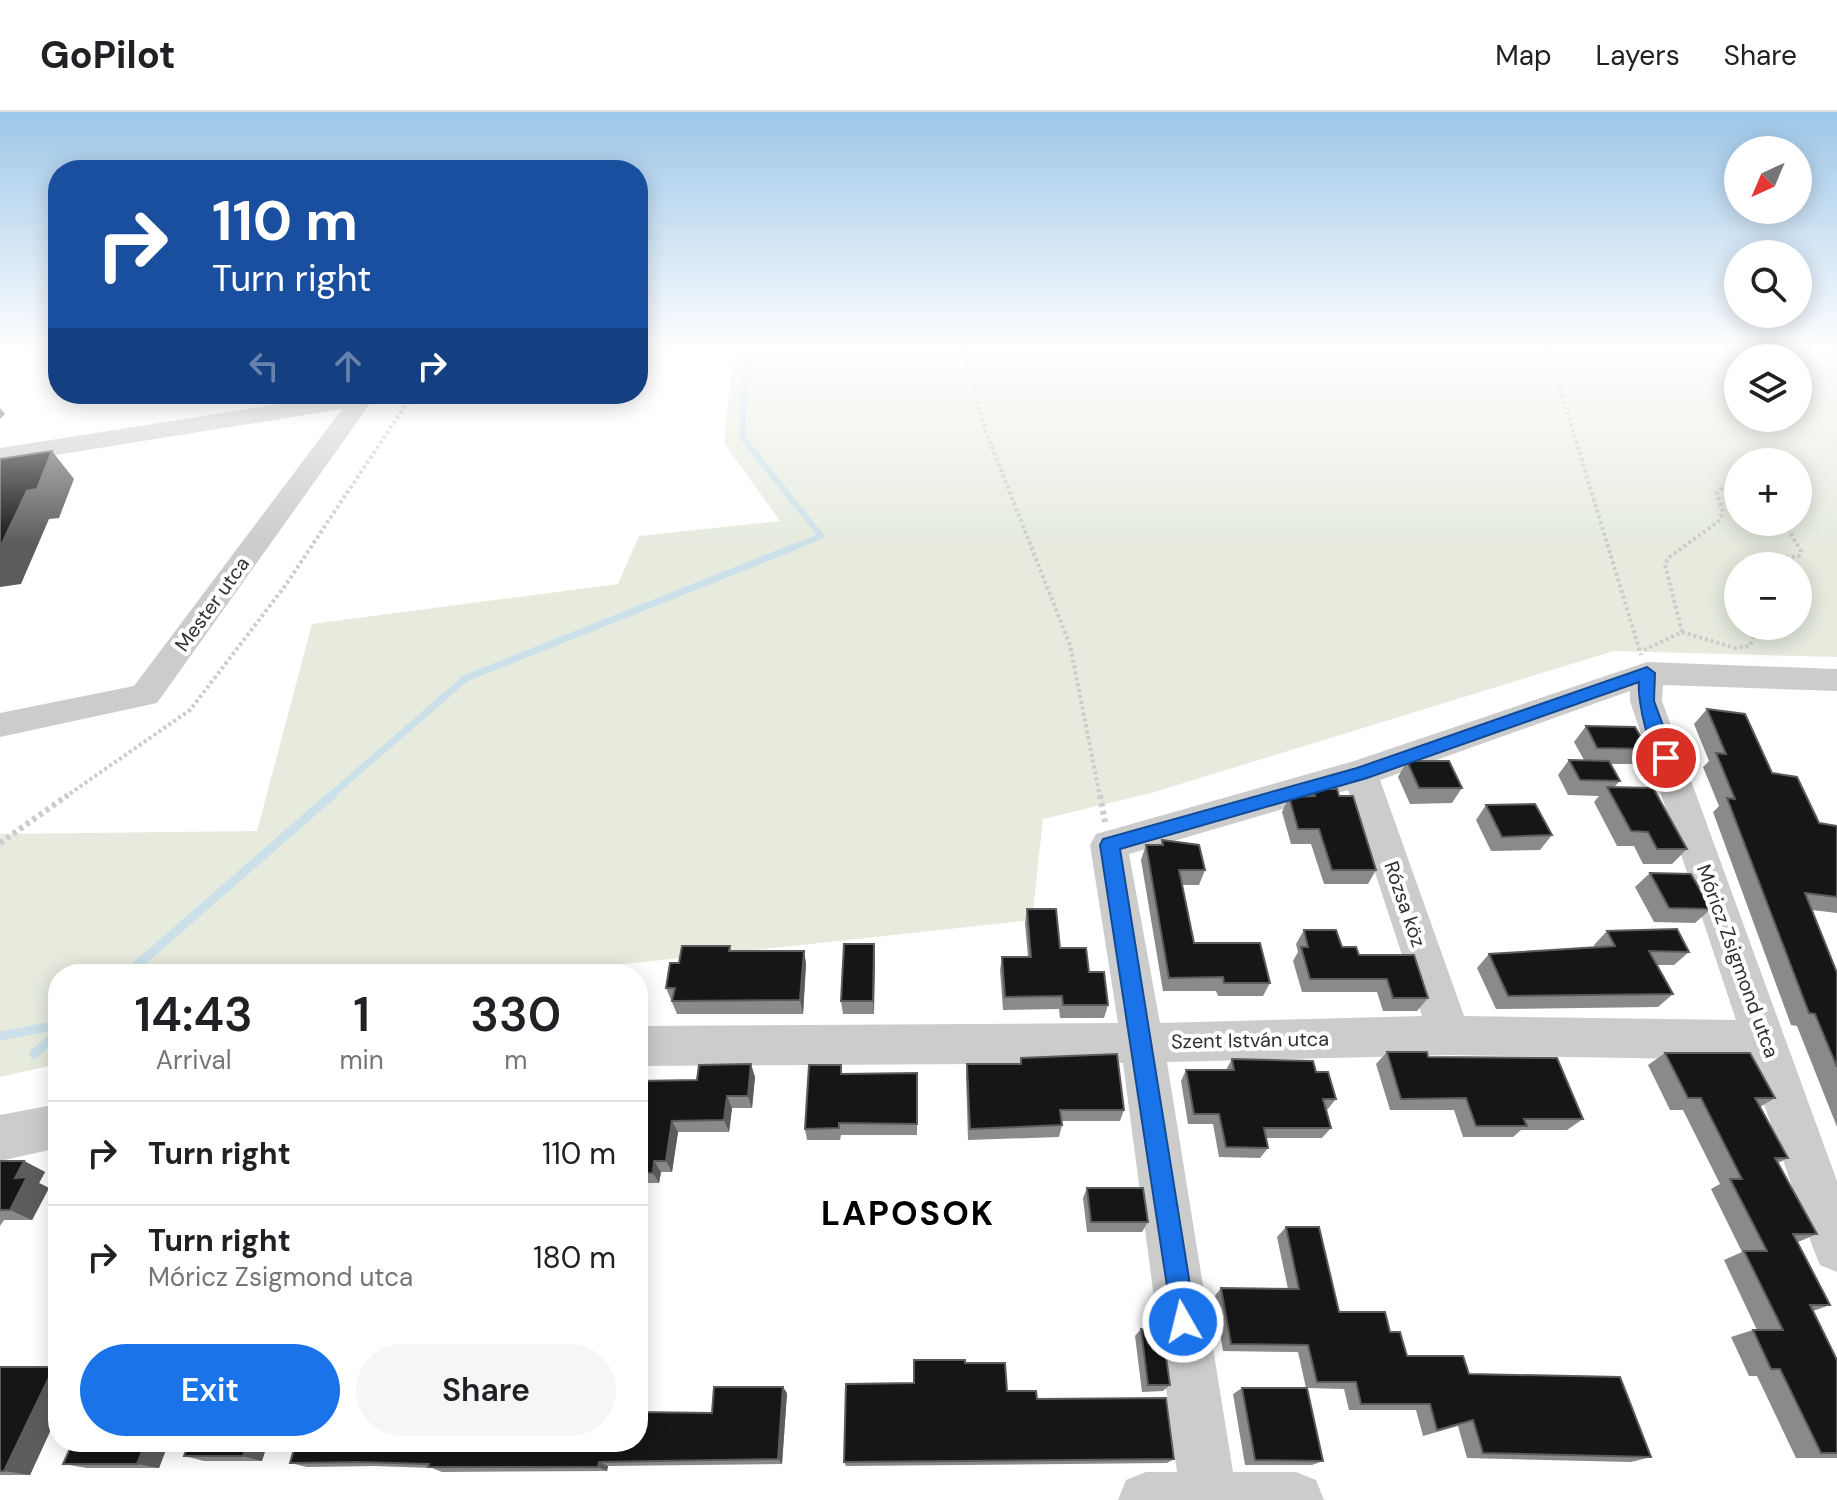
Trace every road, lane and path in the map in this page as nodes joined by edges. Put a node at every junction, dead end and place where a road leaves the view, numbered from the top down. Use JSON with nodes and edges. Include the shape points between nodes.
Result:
{"nodes":[{"id":1,"x":256,"y":414,"type":"edge"},
{"id":2,"x":351,"y":414,"type":"edge"},
{"id":3,"x":400,"y":414,"type":"edge"},
{"id":4,"x":981,"y":414,"type":"edge"},
{"id":5,"x":1568,"y":414,"type":"edge"},
{"id":6,"x":0,"y":456,"type":"edge"},
{"id":7,"x":1724,"y":487,"type":"edge"},
{"id":8,"x":1682,"y":632,"type":"junction"},
{"id":9,"x":1752,"y":640,"type":"edge"},
{"id":10,"x":1643,"y":662,"type":"junction"},
{"id":11,"x":1837,"y":680,"type":"edge"},
{"id":12,"x":0,"y":725,"type":"edge"},
{"id":13,"x":1360,"y":773,"type":"junction"},
{"id":14,"x":0,"y":843,"type":"edge"},
{"id":15,"x":1109,"y":845,"type":"junction"},
{"id":16,"x":1450,"y":1035,"type":"junction"},
{"id":17,"x":1766,"y":1040,"type":"junction"},
{"id":18,"x":1142,"y":1043,"type":"junction"},
{"id":19,"x":648,"y":1046,"type":"edge"},
{"id":20,"x":48,"y":1128,"type":"edge"},
{"id":21,"x":0,"y":1138,"type":"edge"},
{"id":22,"x":1837,"y":1248,"type":"edge"},
{"id":23,"x":1209,"y":1499,"type":"edge"},
{"id":24,"x":1146,"y":1500,"type":"edge"},
{"id":25,"x":1296,"y":1500,"type":"edge"}],
"edges":[{"from":1,"to":6,"type":"street"},
{"from":2,"to":12,"type":"street","name":"Mester utca","via":[[145,695]]},
{"from":3,"to":14,"type":"path","via":[[285,586],[190,710]]},
{"from":4,"to":15,"type":"path","via":[[1070,645]]},
{"from":5,"to":10,"type":"path"},
{"from":7,"to":8,"type":"path","via":[[1717,493],[1723,512],[1718,522],[1665,565]]},
{"from":8,"to":9,"type":"path","via":[[1735,648],[1750,646]]},
{"from":8,"to":10,"type":"path"},
{"from":10,"to":11,"type":"street"},
{"from":10,"to":13,"type":"street"},
{"from":10,"to":17,"type":"street","name":"Móricz Zsigmond utca","via":[[1646,701]]},
{"from":13,"to":15,"type":"street"},
{"from":13,"to":16,"type":"street","name":"Rózsa köz"},
{"from":15,"to":18,"type":"street"},
{"from":16,"to":17,"type":"street","name":"Szent István utca"},
{"from":16,"to":18,"type":"street","name":"Szent István utca"},
{"from":17,"to":22,"type":"street","name":"Móricz Zsigmond utca"},
{"from":18,"to":19,"type":"street","name":"Szent István utca"},
{"from":18,"to":23,"type":"street"},
{"from":20,"to":21,"type":"street"},
{"from":23,"to":24,"type":"street"},
{"from":23,"to":25,"type":"street"}]}
